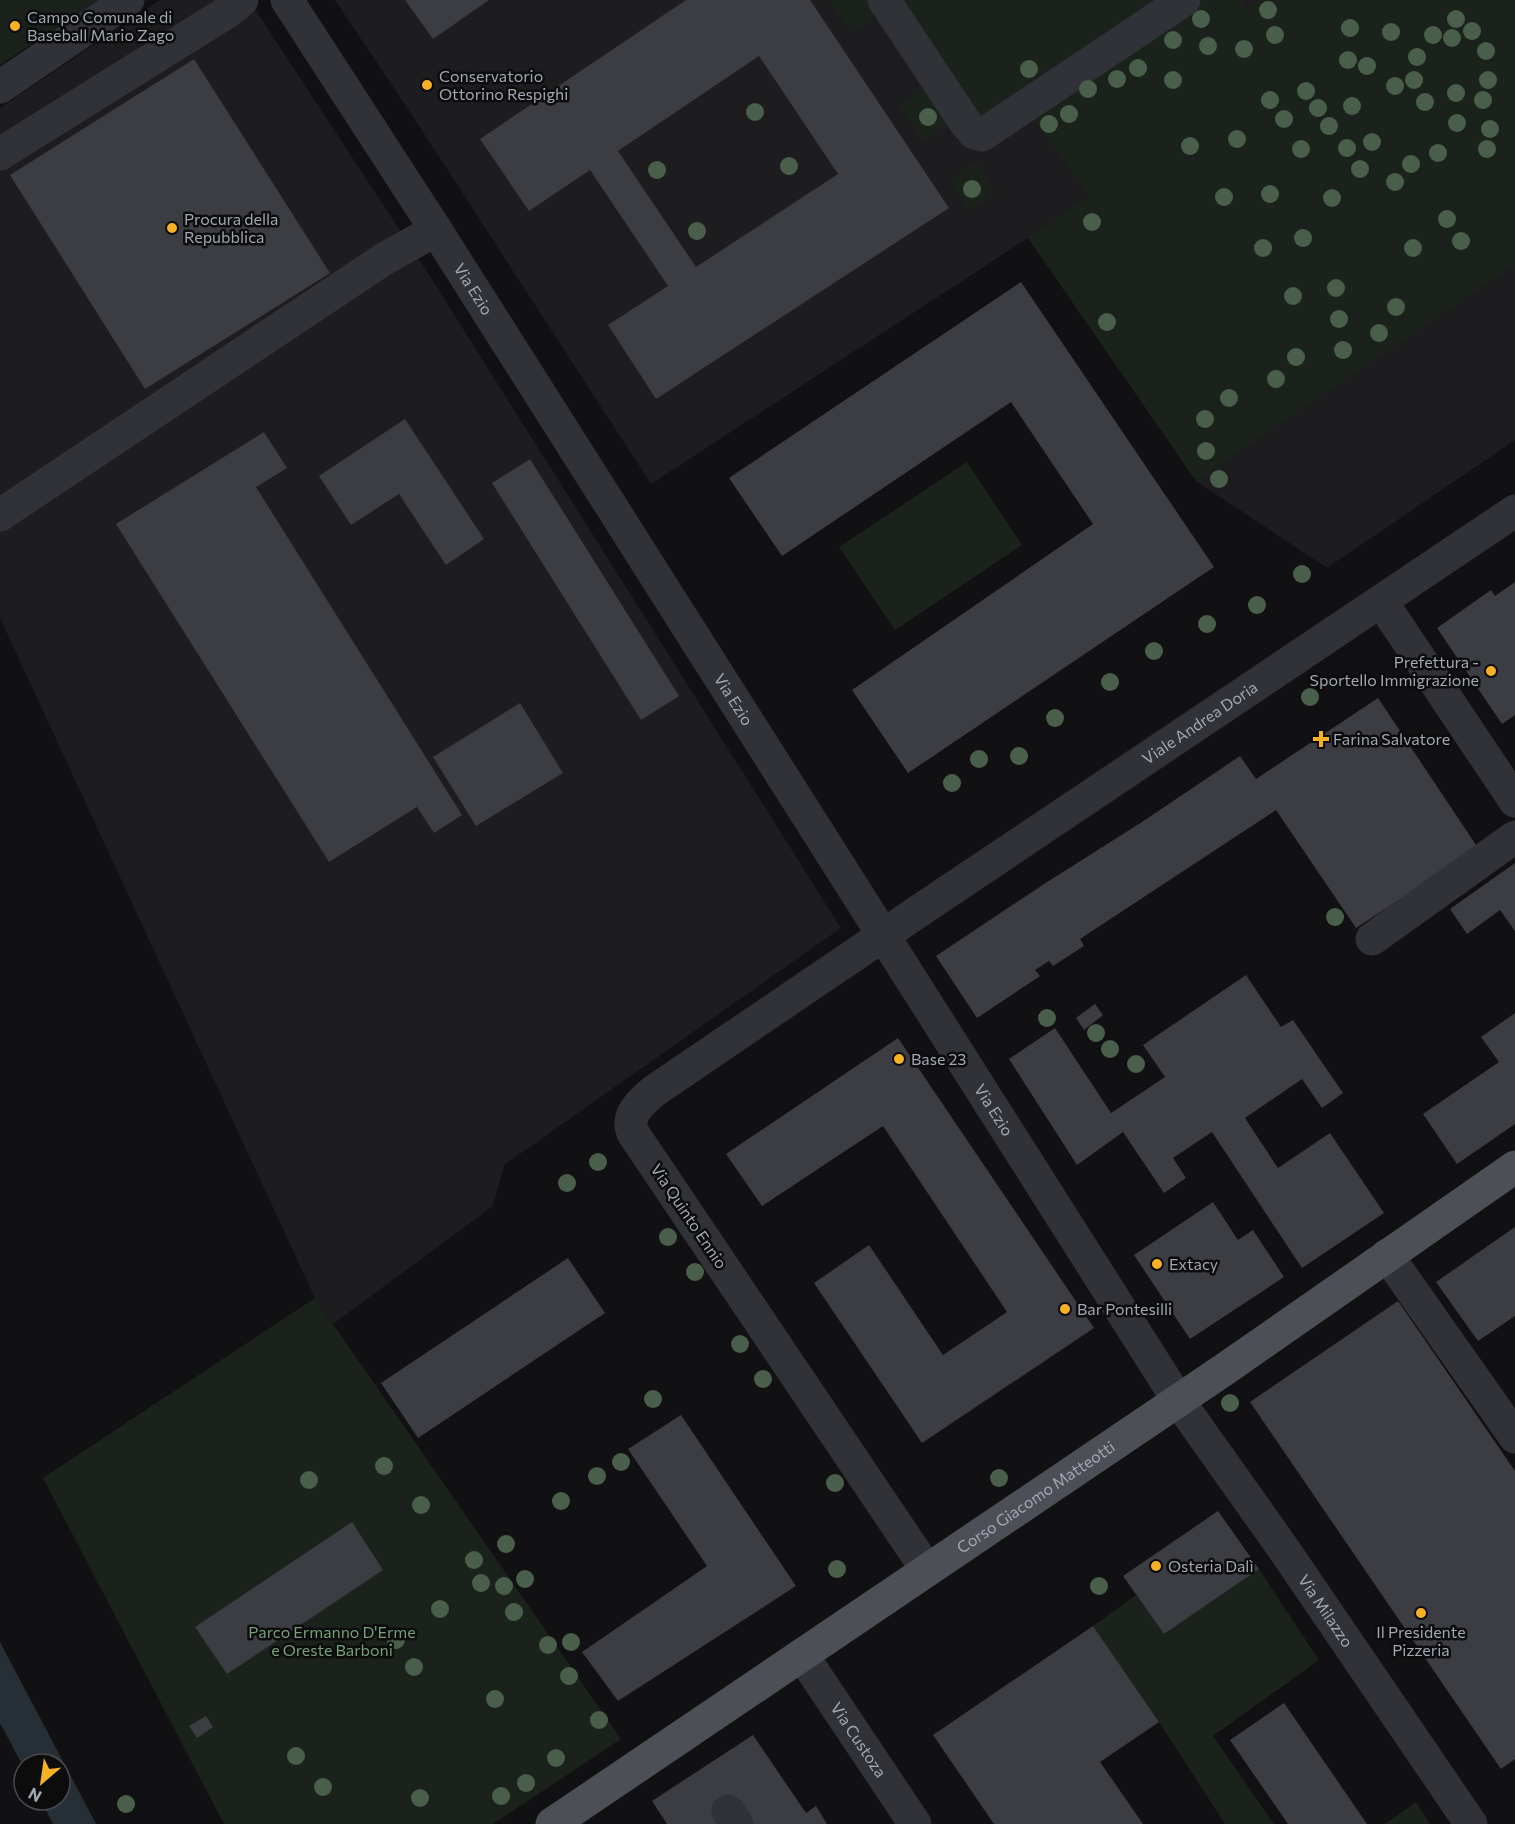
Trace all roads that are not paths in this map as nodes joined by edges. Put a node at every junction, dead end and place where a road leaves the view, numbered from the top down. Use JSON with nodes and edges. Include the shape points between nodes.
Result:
{"nodes":[{"id":1,"x":128,"y":0,"type":"edge"},
{"id":2,"x":242,"y":0,"type":"edge"},
{"id":3,"x":287,"y":0,"type":"edge"},
{"id":4,"x":884,"y":0,"type":"edge"},
{"id":5,"x":1184,"y":0,"type":"edge"},
{"id":6,"x":0,"y":87,"type":"edge"},
{"id":7,"x":0,"y":154,"type":"edge"},
{"id":8,"x":436,"y":230,"type":"junction"},
{"id":9,"x":1515,"y":511,"type":"edge"},
{"id":10,"x":0,"y":515,"type":"edge"},
{"id":11,"x":1381,"y":601,"type":"junction"},
{"id":12,"x":1515,"y":801,"type":"edge"},
{"id":13,"x":1515,"y":837,"type":"edge"},
{"id":14,"x":883,"y":935,"type":"junction"},
{"id":15,"x":1372,"y":939,"type":"dead end"},
{"id":16,"x":1515,"y":1167,"type":"edge"},
{"id":17,"x":1387,"y":1254,"type":"junction"},
{"id":18,"x":1178,"y":1401,"type":"junction"},
{"id":19,"x":1515,"y":1437,"type":"edge"},
{"id":20,"x":927,"y":1570,"type":"junction"},
{"id":21,"x":802,"y":1655,"type":"junction"},
{"id":22,"x":552,"y":1824,"type":"edge"},
{"id":23,"x":915,"y":1824,"type":"edge"},
{"id":24,"x":1471,"y":1824,"type":"edge"}],
"edges":[{"from":1,"to":6,"type":"street"},
{"from":2,"to":7,"type":"street"},
{"from":3,"to":8,"type":"street","name":"Via Ezio"},
{"from":4,"to":5,"type":"street","via":[[968,125],[974,133],[982,135]]},
{"from":8,"to":10,"type":"street","via":[[384,259]]},
{"from":8,"to":14,"type":"street","name":"Via Ezio"},
{"from":9,"to":11,"type":"street","name":"Viale Andrea Doria"},
{"from":11,"to":12,"type":"street"},
{"from":11,"to":14,"type":"street","name":"Viale Andrea Doria"},
{"from":13,"to":15,"type":"street"},
{"from":14,"to":18,"type":"street","name":"Via Ezio"},
{"from":14,"to":20,"type":"street","name":"Via Quinto Ennio","via":[[654,1091],[634,1112],[630,1123],[633,1133]]},
{"from":16,"to":17,"type":"main road","name":"Corso Giacomo Matteotti"},
{"from":17,"to":18,"type":"main road","name":"Corso Giacomo Matteotti"},
{"from":17,"to":19,"type":"street"},
{"from":18,"to":20,"type":"main road","name":"Corso Giacomo Matteotti"},
{"from":18,"to":24,"type":"street","name":"Via Milazzo"},
{"from":20,"to":21,"type":"main road","name":"Corso Giacomo Matteotti"},
{"from":21,"to":22,"type":"main road","name":"Corso Giacomo Matteotti"},
{"from":21,"to":23,"type":"street","name":"Via Custoza"}]}
